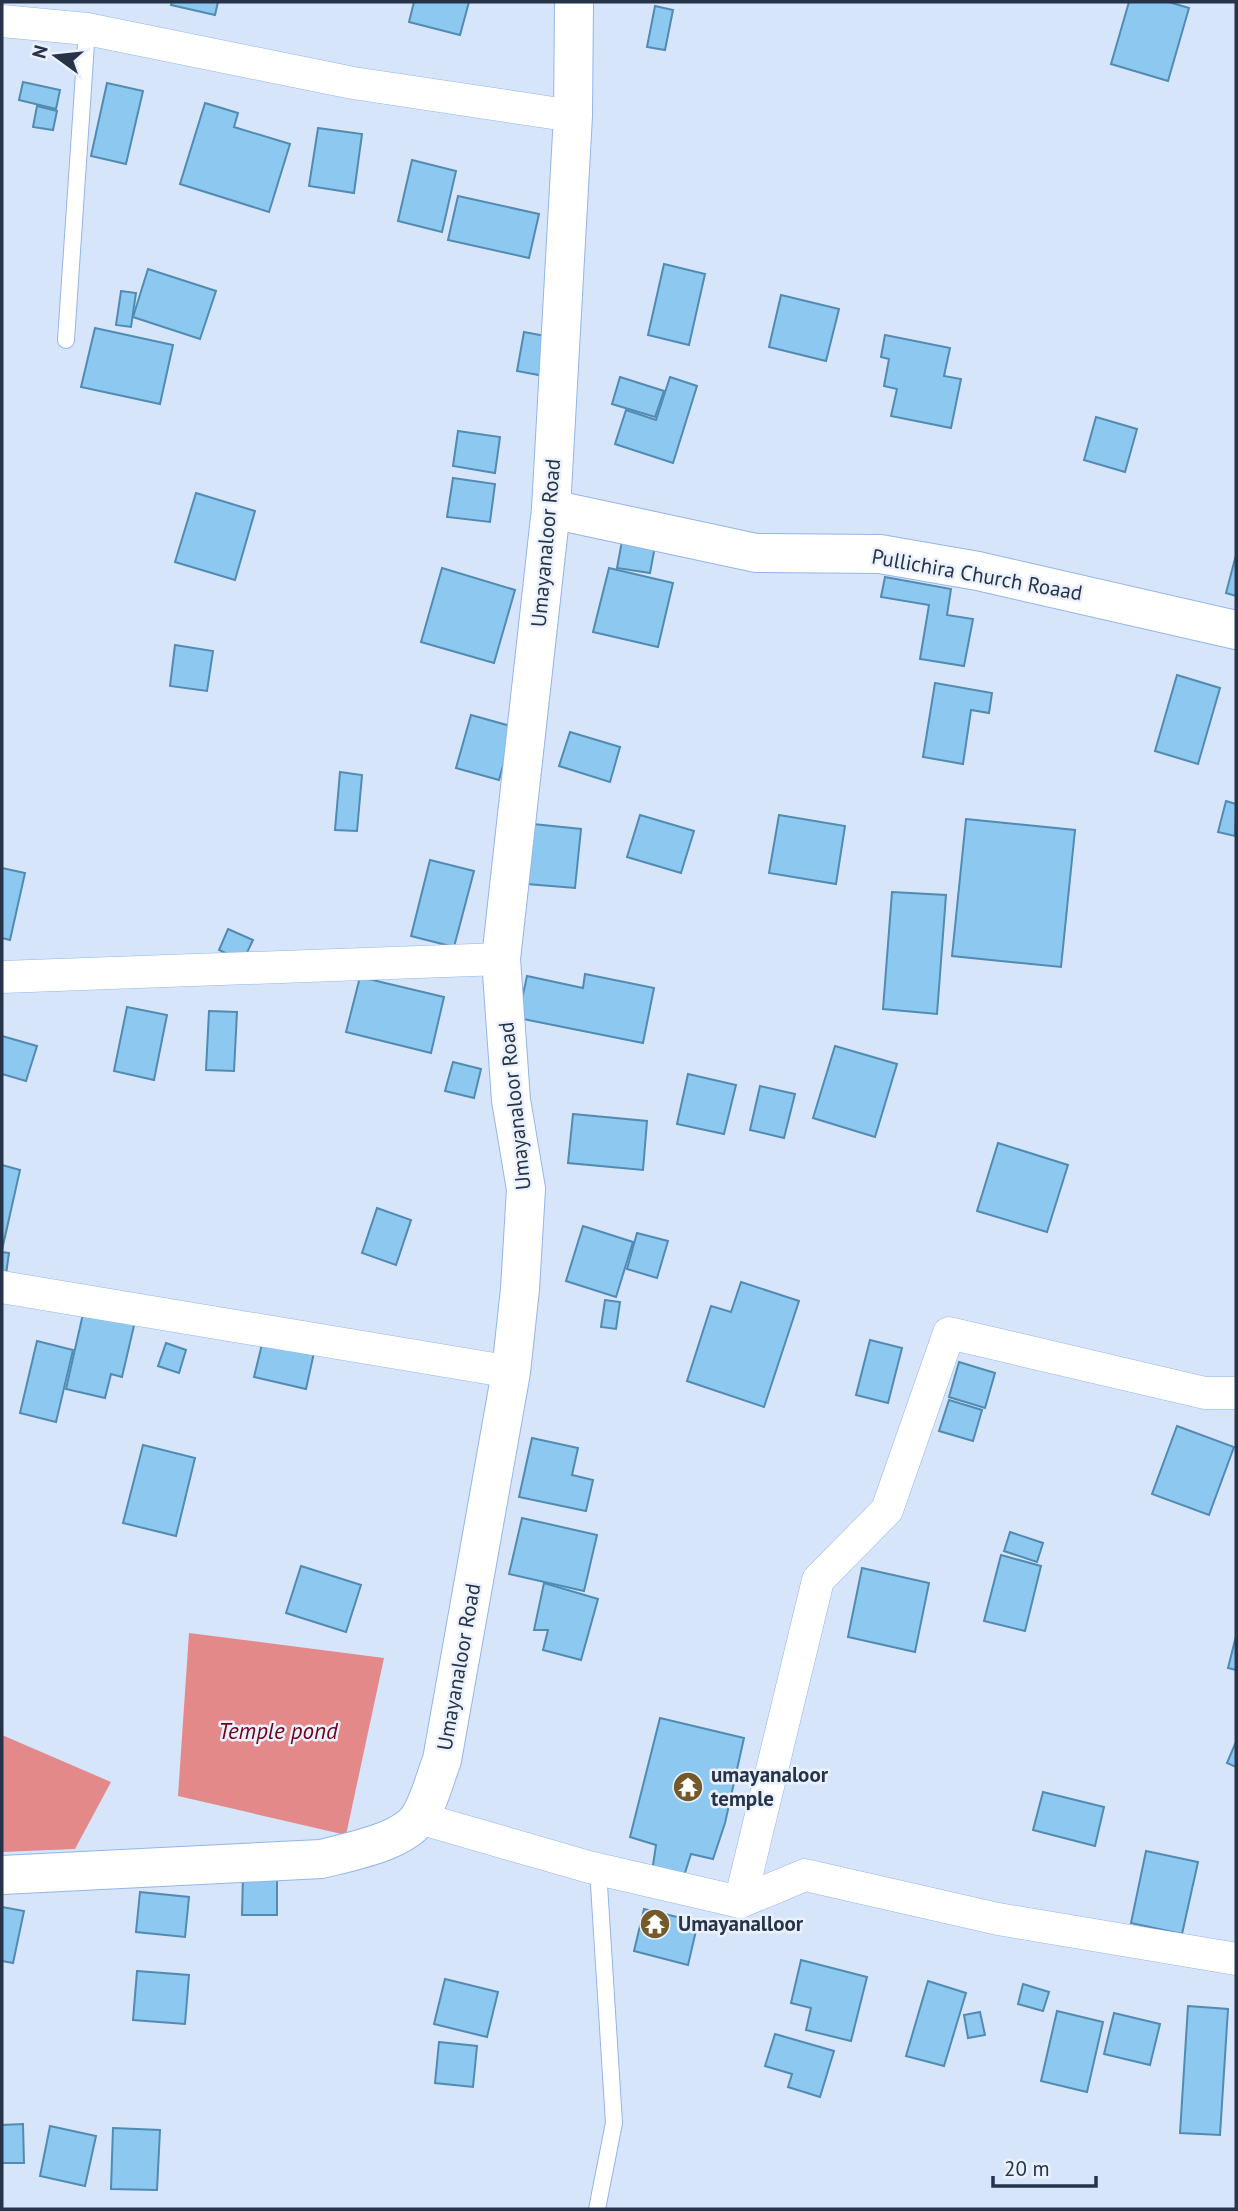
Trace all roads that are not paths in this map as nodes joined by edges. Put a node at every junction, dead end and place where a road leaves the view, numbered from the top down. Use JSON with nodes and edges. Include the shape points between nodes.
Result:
{"nodes":[{"id":1,"x":574,"y":2,"type":"edge"},
{"id":2,"x":2,"y":21,"type":"edge"},
{"id":3,"x":87,"y":29,"type":"junction"},
{"id":4,"x":573,"y":116,"type":"junction"},
{"id":5,"x":66,"y":340,"type":"dead end"},
{"id":6,"x":551,"y":509,"type":"junction"},
{"id":7,"x":1236,"y":630,"type":"edge"},
{"id":8,"x":501,"y":959,"type":"junction"},
{"id":9,"x":2,"y":977,"type":"edge"},
{"id":10,"x":2,"y":1287,"type":"edge"},
{"id":11,"x":512,"y":1372,"type":"junction"},
{"id":12,"x":1236,"y":1393,"type":"edge"},
{"id":13,"x":419,"y":1818,"type":"junction"},
{"id":14,"x":598,"y":1869,"type":"junction"},
{"id":15,"x":2,"y":1875,"type":"edge"},
{"id":16,"x":740,"y":1902,"type":"junction"},
{"id":17,"x":1236,"y":1959,"type":"edge"},
{"id":18,"x":597,"y":2209,"type":"edge"}],
"edges":[{"from":1,"to":4,"type":"main road","name":"Umayanaloor Road"},
{"from":2,"to":3,"type":"street"},
{"from":3,"to":4,"type":"street","via":[[353,83]]},
{"from":3,"to":5,"type":"lane"},
{"from":4,"to":6,"type":"main road","name":"Umayanaloor Road"},
{"from":6,"to":7,"type":"main road","name":"Pullichira Church Roaad","via":[[756,554],[880,554],[966,569]]},
{"from":6,"to":8,"type":"main road","name":"Umayanaloor Road"},
{"from":8,"to":9,"type":"street"},
{"from":8,"to":11,"type":"main road","name":"Umayanaloor Road","via":[[511,1100],[526,1189]]},
{"from":10,"to":11,"type":"street"},
{"from":11,"to":13,"type":"main road","name":"Umayanaloor Road","via":[[442,1760]]},
{"from":12,"to":16,"type":"street","via":[[1205,1393],[949,1333],[887,1510],[818,1580]]},
{"from":13,"to":14,"type":"street"},
{"from":13,"to":15,"type":"main road","via":[[401,1833],[321,1859]]},
{"from":14,"to":16,"type":"street"},
{"from":14,"to":18,"type":"lane","via":[[614,2123]]},
{"from":16,"to":17,"type":"street","via":[[805,1875],[998,1919]]}]}
